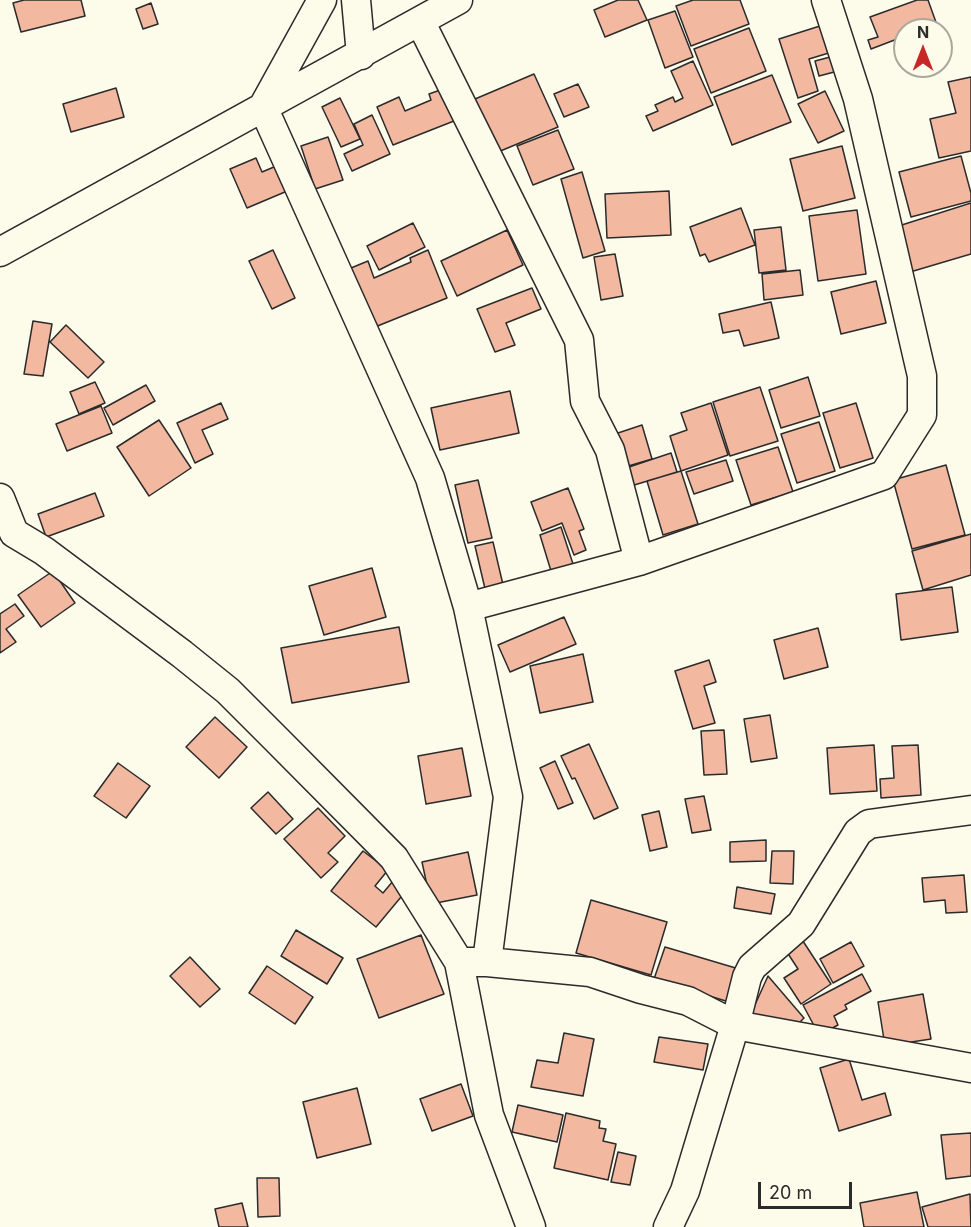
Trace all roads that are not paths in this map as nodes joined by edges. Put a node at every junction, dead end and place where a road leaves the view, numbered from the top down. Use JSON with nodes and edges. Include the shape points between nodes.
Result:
{"nodes":[{"id":1,"x":322,"y":0,"type":"edge"},
{"id":2,"x":356,"y":0,"type":"edge"},
{"id":3,"x":458,"y":0,"type":"edge"},
{"id":4,"x":826,"y":0,"type":"edge"},
{"id":5,"x":420,"y":21,"type":"junction"},
{"id":6,"x":361,"y":55,"type":"junction"},
{"id":7,"x":263,"y":107,"type":"junction"},
{"id":8,"x":0,"y":252,"type":"edge"},
{"id":9,"x":0,"y":498,"type":"edge"},
{"id":10,"x":639,"y":561,"type":"junction"},
{"id":11,"x":468,"y":607,"type":"junction"},
{"id":12,"x":971,"y":810,"type":"edge"},
{"id":13,"x":473,"y":962,"type":"junction"},
{"id":14,"x":735,"y":1025,"type":"junction"},
{"id":15,"x":971,"y":1068,"type":"edge"},
{"id":16,"x":531,"y":1227,"type":"edge"},
{"id":17,"x":668,"y":1227,"type":"edge"}],
"edges":[{"from":1,"to":7,"type":"street"},
{"from":2,"to":6,"type":"street"},
{"from":3,"to":5,"type":"street"},
{"from":4,"to":10,"type":"street","via":[[861,111],[922,376],[922,415],[884,475]]},
{"from":5,"to":6,"type":"street"},
{"from":5,"to":10,"type":"street","via":[[579,340],[585,401],[610,450]]},
{"from":6,"to":7,"type":"street"},
{"from":7,"to":8,"type":"street"},
{"from":7,"to":11,"type":"street","via":[[430,478]]},
{"from":9,"to":13,"type":"street","via":[[14,533],[45,551],[228,691],[394,858]]},
{"from":10,"to":11,"type":"street"},
{"from":11,"to":13,"type":"street","via":[[508,797]]},
{"from":12,"to":14,"type":"street","via":[[869,824],[858,832],[801,924],[752,967]]},
{"from":13,"to":14,"type":"street","via":[[590,972],[688,1001]]},
{"from":13,"to":16,"type":"street","via":[[489,1115]]},
{"from":14,"to":15,"type":"street"},
{"from":14,"to":17,"type":"street","via":[[685,1191]]}]}
